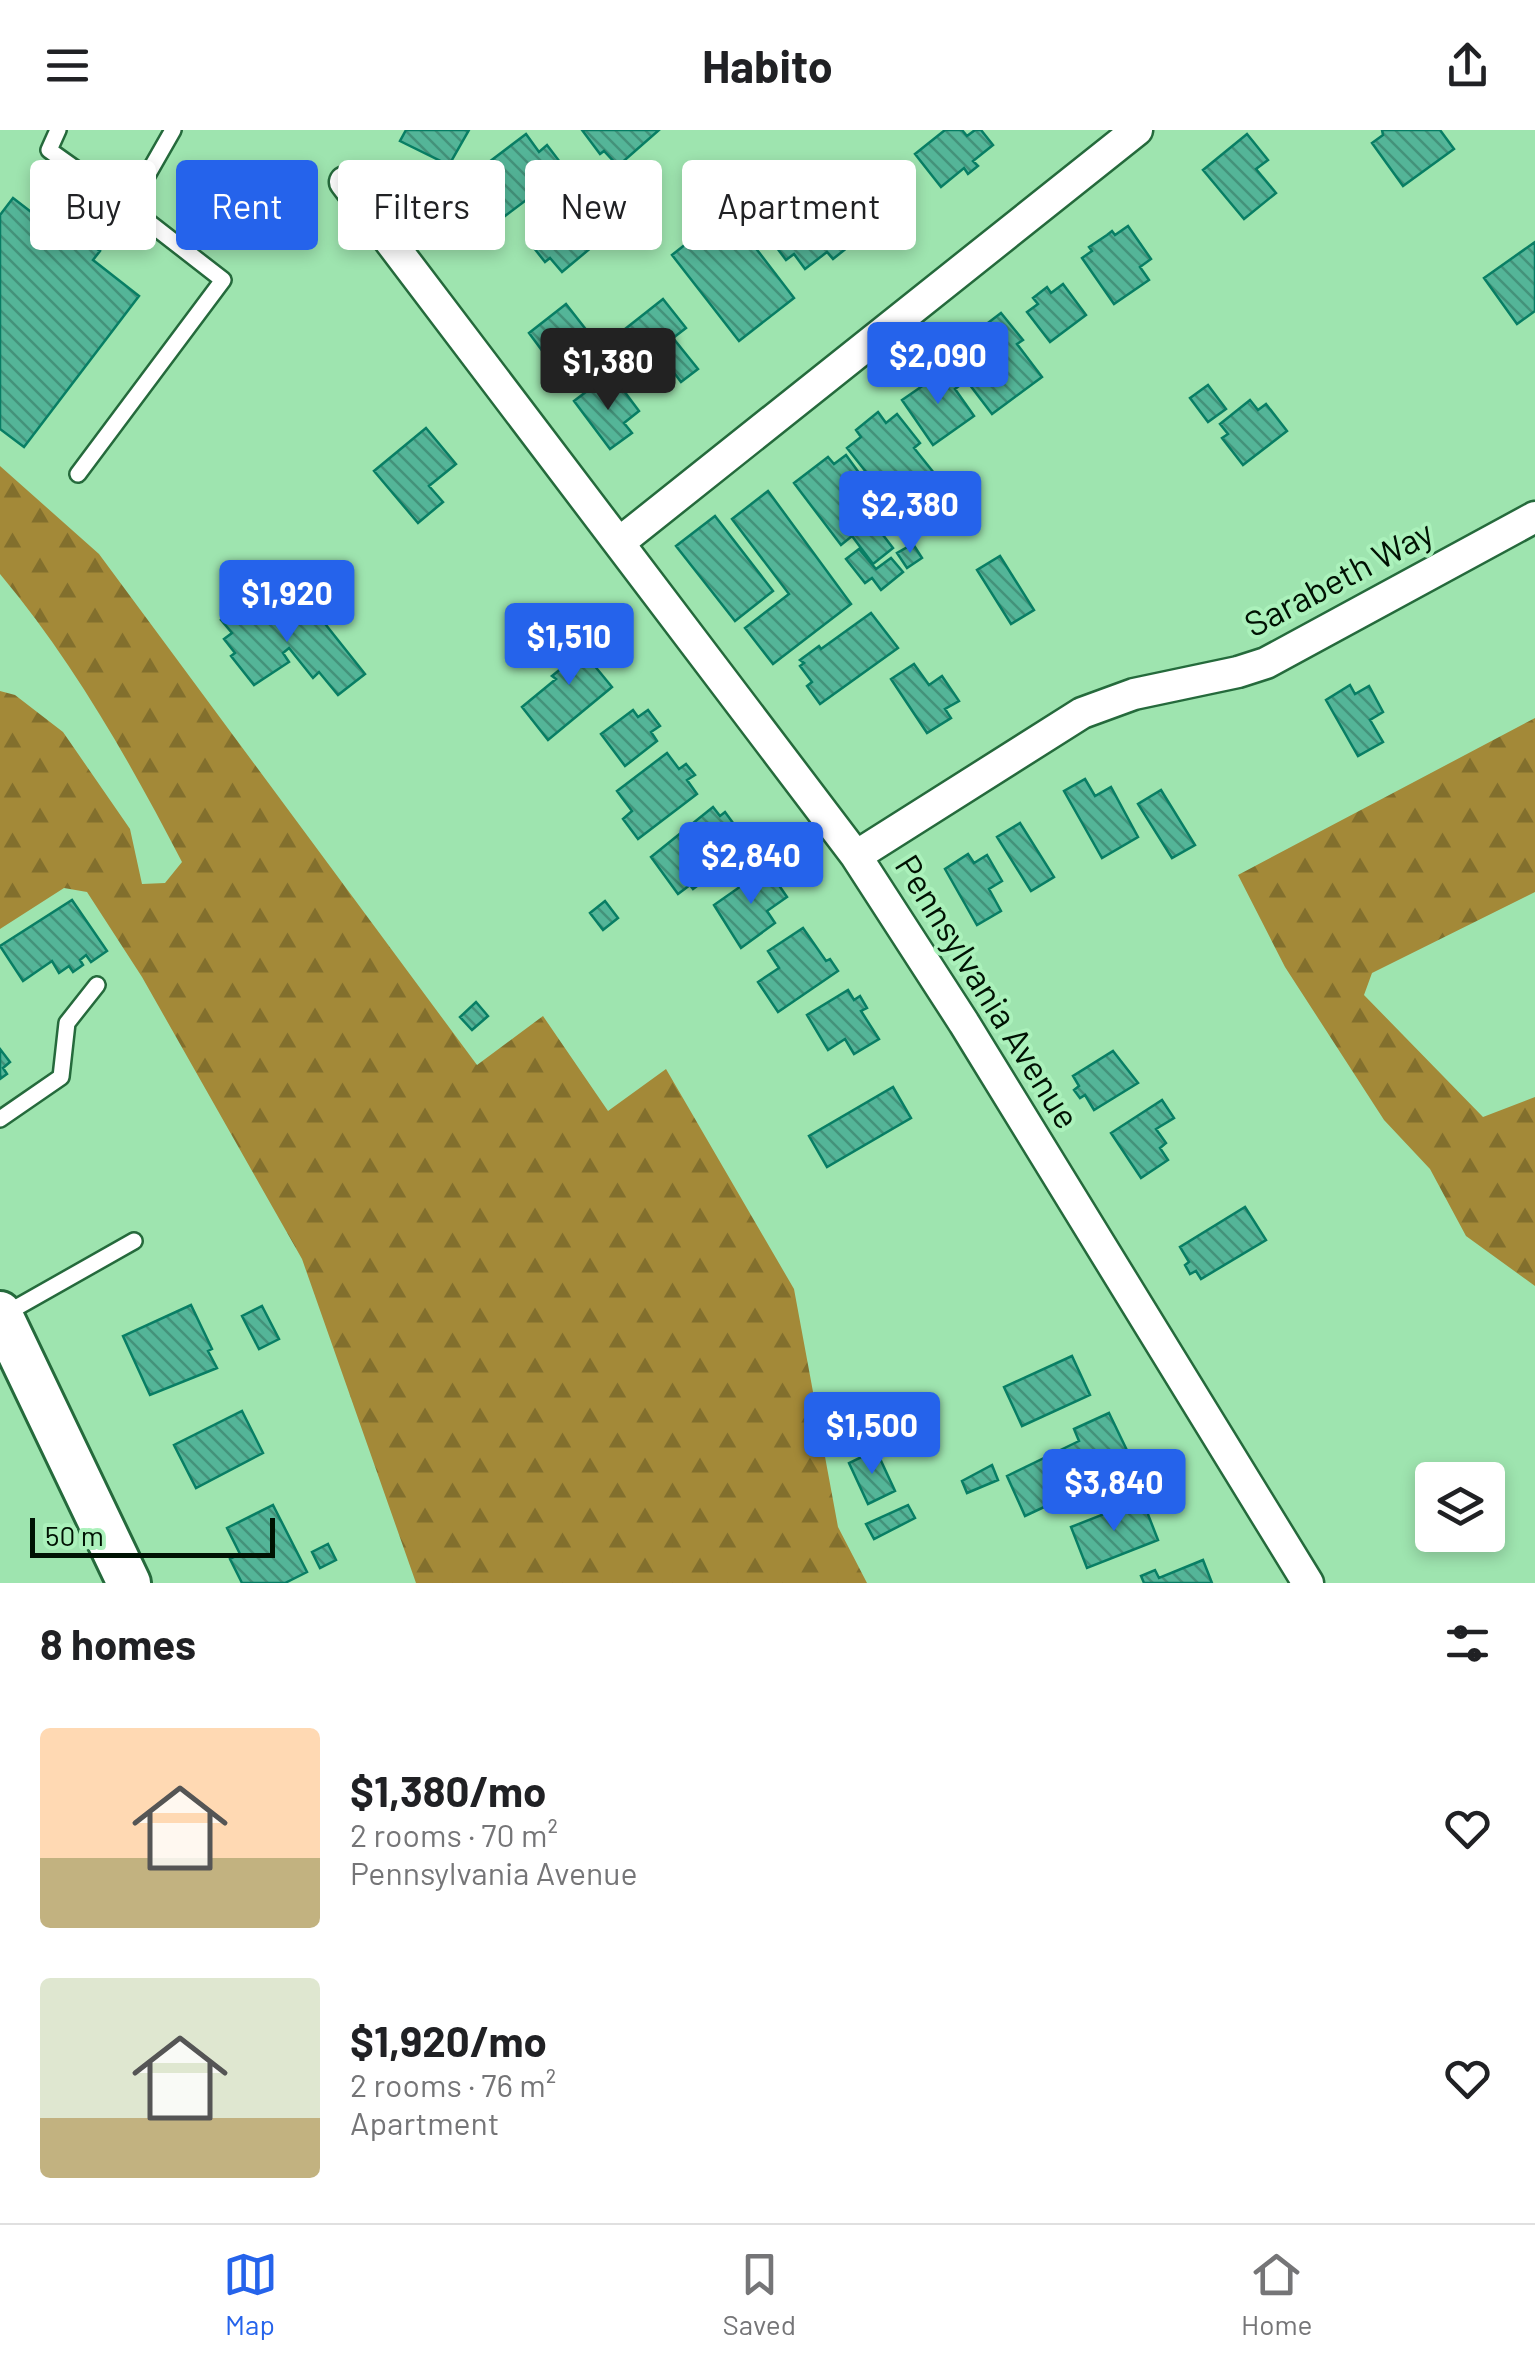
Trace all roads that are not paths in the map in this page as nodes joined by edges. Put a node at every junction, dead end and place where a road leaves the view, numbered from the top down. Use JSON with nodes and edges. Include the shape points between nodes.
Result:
{"nodes":[{"id":1,"x":58,"y":130,"type":"edge"},
{"id":2,"x":174,"y":130,"type":"edge"},
{"id":3,"x":1127,"y":132,"type":"edge"},
{"id":4,"x":63,"y":160,"type":"edge"},
{"id":5,"x":156,"y":161,"type":"edge"},
{"id":6,"x":156,"y":229,"type":"edge"},
{"id":7,"x":397,"y":250,"type":"edge"},
{"id":8,"x":78,"y":474,"type":"dead end"},
{"id":9,"x":1535,"y":518,"type":"edge"},
{"id":10,"x":620,"y":542,"type":"junction"},
{"id":11,"x":856,"y":856,"type":"junction"},
{"id":12,"x":97,"y":984,"type":"dead end"},
{"id":13,"x":0,"y":1120,"type":"edge"},
{"id":14,"x":134,"y":1240,"type":"dead end"},
{"id":15,"x":1,"y":1314,"type":"edge"},
{"id":16,"x":129,"y":1583,"type":"edge"},
{"id":17,"x":1308,"y":1583,"type":"edge"}],
"edges":[{"from":1,"to":4,"type":"lane","via":[[49,150]]},
{"from":2,"to":5,"type":"lane"},
{"from":3,"to":10,"type":"street"},
{"from":6,"to":8,"type":"lane","via":[[223,280]]},
{"from":7,"to":10,"type":"street","name":"Pennsylvania Avenue"},
{"from":9,"to":11,"type":"street","name":"Sarabeth Way","via":[[1266,662],[1082,713]]},
{"from":10,"to":11,"type":"street","name":"Pennsylvania Avenue"},
{"from":11,"to":17,"type":"street","name":"Pennsylvania Avenue"},
{"from":12,"to":13,"type":"lane","via":[[67,1022],[61,1077]]},
{"from":14,"to":15,"type":"lane"},
{"from":15,"to":16,"type":"street"}]}
